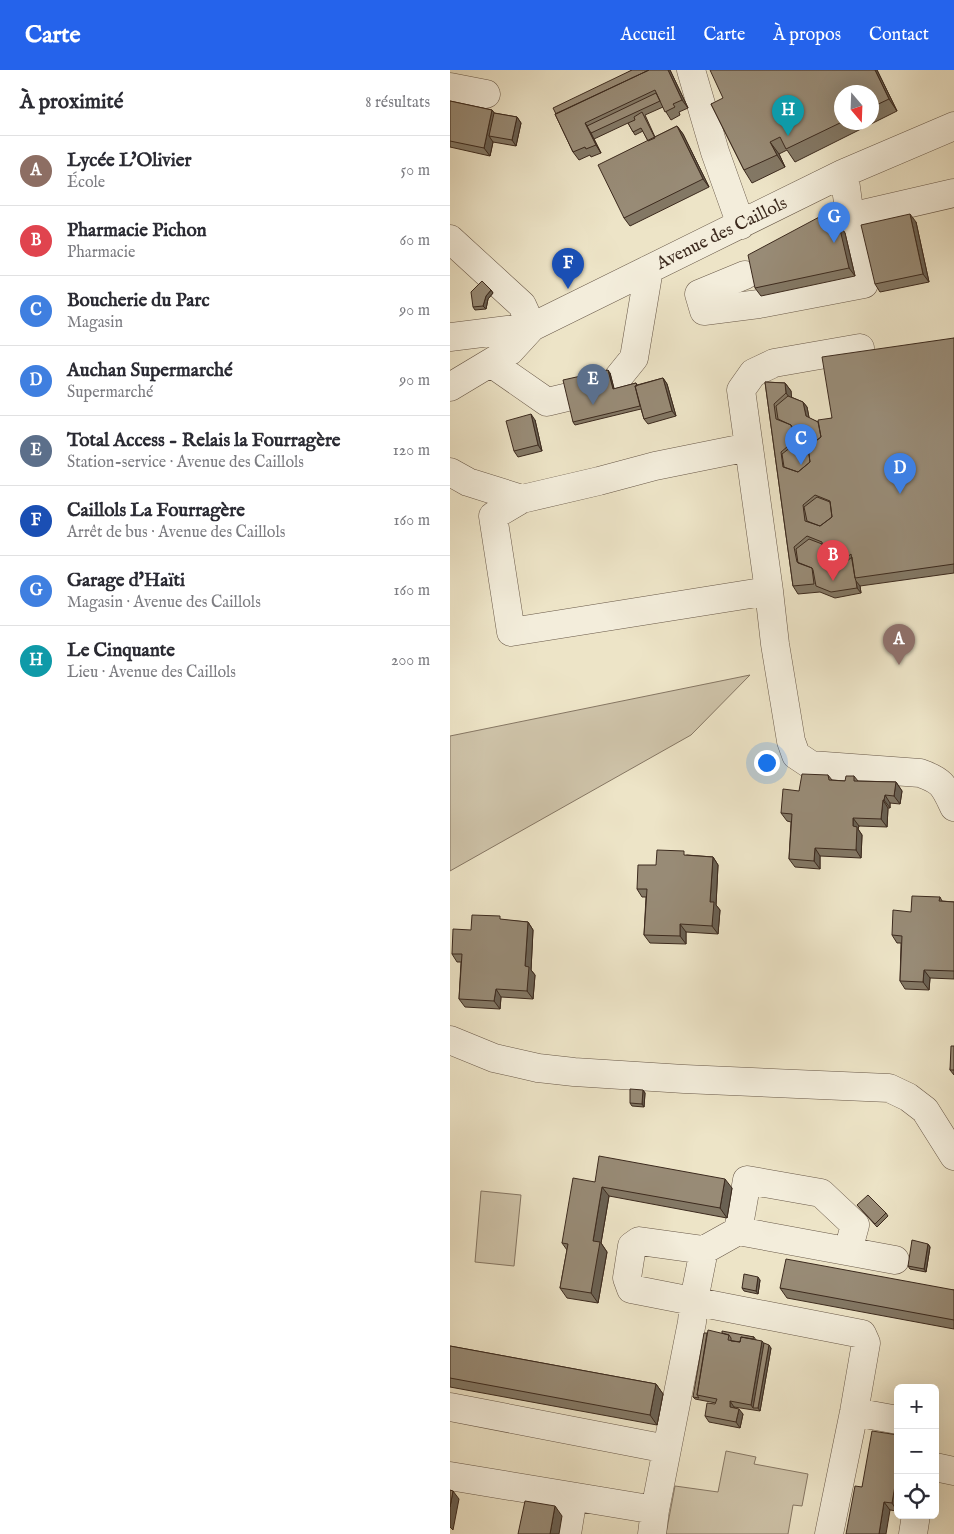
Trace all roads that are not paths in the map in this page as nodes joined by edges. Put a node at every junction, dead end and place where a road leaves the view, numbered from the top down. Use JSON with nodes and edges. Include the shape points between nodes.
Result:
{"nodes":[{"id":1,"x":691,"y":70,"type":"edge"},
{"id":2,"x":450,"y":87,"type":"edge"},
{"id":3,"x":486,"y":94,"type":"dead end"},
{"id":4,"x":954,"y":126,"type":"edge"},
{"id":5,"x":913,"y":142,"type":"junction"},
{"id":6,"x":954,"y":143,"type":"edge"},
{"id":7,"x":844,"y":173,"type":"junction"},
{"id":8,"x":954,"y":193,"type":"edge"},
{"id":9,"x":850,"y":217,"type":"junction"},
{"id":10,"x":741,"y":225,"type":"junction"},
{"id":11,"x":450,"y":239,"type":"edge"},
{"id":12,"x":649,"y":270,"type":"junction"},
{"id":13,"x":745,"y":275,"type":"dead end"},
{"id":14,"x":532,"y":327,"type":"junction"},
{"id":15,"x":450,"y":337,"type":"edge"},
{"id":16,"x":860,"y":348,"type":"dead end"},
{"id":17,"x":491,"y":363,"type":"junction"},
{"id":18,"x":613,"y":384,"type":"edge"},
{"id":19,"x":450,"y":387,"type":"edge"},
{"id":20,"x":568,"y":396,"type":"edge"},
{"id":21,"x":749,"y":447,"type":"junction"},
{"id":22,"x":455,"y":474,"type":"edge"},
{"id":23,"x":522,"y":499,"type":"junction"},
{"id":24,"x":493,"y":516,"type":"junction"},
{"id":25,"x":769,"y":591,"type":"junction"},
{"id":26,"x":954,"y":806,"type":"edge"},
{"id":27,"x":450,"y":1040,"type":"edge"},
{"id":28,"x":951,"y":1147,"type":"edge"},
{"id":29,"x":738,"y":1231,"type":"junction"},
{"id":30,"x":704,"y":1250,"type":"junction"},
{"id":31,"x":848,"y":1251,"type":"junction"},
{"id":32,"x":895,"y":1260,"type":"dead end"},
{"id":33,"x":694,"y":1300,"type":"junction"},
{"id":34,"x":450,"y":1407,"type":"edge"},
{"id":35,"x":854,"y":1412,"type":"junction"},
{"id":36,"x":894,"y":1419,"type":"edge"},
{"id":37,"x":667,"y":1449,"type":"junction"},
{"id":38,"x":939,"y":1468,"type":"edge"},
{"id":39,"x":954,"y":1471,"type":"edge"},
{"id":40,"x":450,"y":1476,"type":"edge"},
{"id":41,"x":573,"y":1496,"type":"junction"},
{"id":42,"x":915,"y":1519,"type":"edge"},
{"id":43,"x":654,"y":1522,"type":"edge"},
{"id":44,"x":567,"y":1534,"type":"edge"},
{"id":45,"x":830,"y":1534,"type":"edge"},
{"id":46,"x":913,"y":1534,"type":"edge"}],
"edges":[{"from":1,"to":10,"type":"street"},
{"from":2,"to":3,"type":"street"},
{"from":4,"to":5,"type":"street","name":"Avenue des Caillols"},
{"from":5,"to":6,"type":"street","name":"Avenue des Caillols"},
{"from":5,"to":7,"type":"street","name":"Avenue des Caillols"},
{"from":7,"to":9,"type":"street"},
{"from":7,"to":10,"type":"street","name":"Avenue des Caillols"},
{"from":8,"to":9,"type":"street"},
{"from":9,"to":13,"type":"street","via":[[864,284],[704,311],[699,294]]},
{"from":10,"to":12,"type":"street","name":"Avenue des Caillols"},
{"from":11,"to":14,"type":"street","via":[[522,305]]},
{"from":12,"to":14,"type":"street","name":"Avenue des Caillols"},
{"from":12,"to":18,"type":"street","via":[[634,358]]},
{"from":14,"to":15,"type":"street","name":"Avenue des Caillols"},
{"from":14,"to":17,"type":"street","name":"Avenue des Caillols","via":[[510,351]]},
{"from":16,"to":21,"type":"street","via":[[774,364],[753,373],[741,390]]},
{"from":17,"to":19,"type":"street","name":"Avenue des Caillols"},
{"from":17,"to":20,"type":"street","via":[[547,402]]},
{"from":21,"to":23,"type":"street"},
{"from":21,"to":25,"type":"street"},
{"from":22,"to":23,"type":"street"},
{"from":22,"to":24,"type":"street"},
{"from":23,"to":24,"type":"street"},
{"from":24,"to":25,"type":"street","via":[[511,632]]},
{"from":25,"to":26,"type":"street","via":[[775,644],[796,755],[810,765],[920,773],[935,778],[945,788]]},
{"from":27,"to":28,"type":"street","via":[[494,1058],[574,1072],[889,1088],[925,1110]]},
{"from":29,"to":30,"type":"street"},
{"from":29,"to":31,"type":"street"},
{"from":29,"to":31,"type":"street","via":[[747,1180],[821,1193],[855,1225]]},
{"from":30,"to":33,"type":"street"},
{"from":30,"to":33,"type":"street","via":[[639,1241],[632,1246],[627,1278],[631,1289]]},
{"from":31,"to":32,"type":"street"},
{"from":33,"to":35,"type":"street","via":[[862,1334],[866,1343]]},
{"from":33,"to":37,"type":"street"},
{"from":34,"to":37,"type":"street"},
{"from":35,"to":36,"type":"street"},
{"from":35,"to":45,"type":"street"},
{"from":37,"to":43,"type":"street"},
{"from":38,"to":39,"type":"street"},
{"from":40,"to":41,"type":"street"},
{"from":41,"to":43,"type":"street"},
{"from":41,"to":44,"type":"street"},
{"from":42,"to":46,"type":"street"}]}
